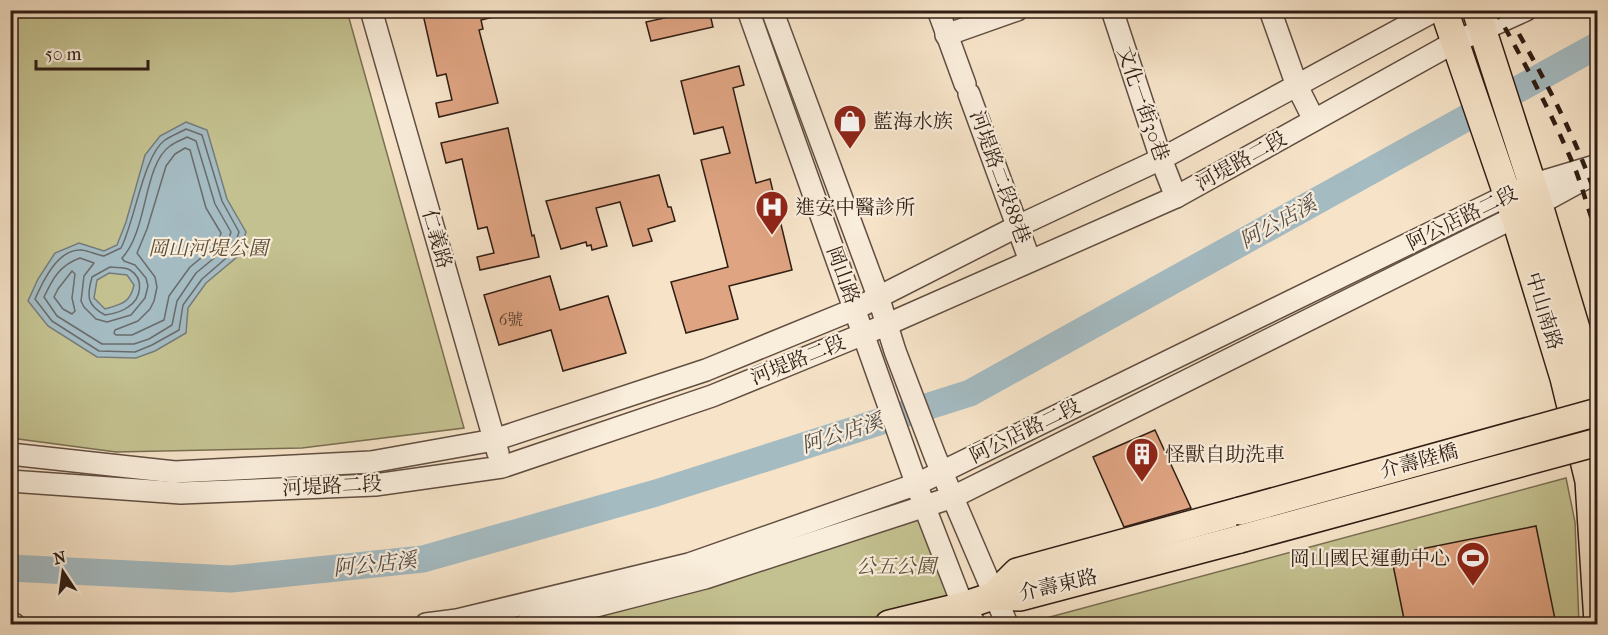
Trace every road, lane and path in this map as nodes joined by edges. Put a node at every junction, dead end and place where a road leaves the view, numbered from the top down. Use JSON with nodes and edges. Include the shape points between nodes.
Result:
{"nodes":[{"id":1,"x":371,"y":10,"type":"edge"},
{"id":2,"x":748,"y":10,"type":"edge"},
{"id":3,"x":772,"y":10,"type":"edge"},
{"id":4,"x":938,"y":10,"type":"edge"},
{"id":5,"x":1017,"y":10,"type":"edge"},
{"id":6,"x":1112,"y":10,"type":"edge"},
{"id":7,"x":1270,"y":10,"type":"edge"},
{"id":8,"x":1436,"y":10,"type":"edge"},
{"id":9,"x":1444,"y":10,"type":"edge"},
{"id":10,"x":1526,"y":10,"type":"edge"},
{"id":11,"x":1482,"y":30,"type":"edge"},
{"id":12,"x":946,"y":35,"type":"junction"},
{"id":13,"x":1458,"y":52,"type":"junction"},
{"id":14,"x":1297,"y":86,"type":"junction"},
{"id":15,"x":1314,"y":120,"type":"junction"},
{"id":16,"x":1161,"y":159,"type":"junction"},
{"id":17,"x":1598,"y":165,"type":"edge"},
{"id":18,"x":1598,"y":171,"type":"edge"},
{"id":19,"x":1521,"y":194,"type":"junction"},
{"id":20,"x":1176,"y":197,"type":"junction"},
{"id":21,"x":1018,"y":226,"type":"junction"},
{"id":22,"x":1030,"y":261,"type":"junction"},
{"id":23,"x":878,"y":296,"type":"junction"},
{"id":24,"x":855,"y":309,"type":"junction"},
{"id":25,"x":888,"y":324,"type":"junction"},
{"id":26,"x":863,"y":334,"type":"junction"},
{"id":27,"x":1598,"y":407,"type":"edge"},
{"id":28,"x":1598,"y":412,"type":"edge"},
{"id":29,"x":494,"y":440,"type":"junction"},
{"id":30,"x":1598,"y":442,"type":"edge"},
{"id":31,"x":10,"y":454,"type":"edge"},
{"id":32,"x":939,"y":464,"type":"junction"},
{"id":33,"x":502,"y":468,"type":"junction"},
{"id":34,"x":913,"y":475,"type":"junction"},
{"id":35,"x":10,"y":480,"type":"edge"},
{"id":36,"x":953,"y":497,"type":"junction"},
{"id":37,"x":925,"y":508,"type":"junction"},
{"id":38,"x":1240,"y":511,"type":"joint"},
{"id":39,"x":1240,"y":539,"type":"joint"},
{"id":40,"x":993,"y":596,"type":"junction"},
{"id":41,"x":969,"y":615,"type":"edge"},
{"id":42,"x":1598,"y":622,"type":"edge"},
{"id":43,"x":426,"y":624,"type":"edge"},
{"id":44,"x":526,"y":624,"type":"edge"},
{"id":45,"x":889,"y":624,"type":"edge"},
{"id":46,"x":1007,"y":624,"type":"edge"}],
"edges":[{"from":1,"to":29,"type":"street","name":"仁義路"},
{"from":2,"to":24,"type":"street","name":"岡山路"},
{"from":3,"to":23,"type":"street","name":"岡山路"},
{"from":4,"to":12,"type":"street","name":"河堤路二段88巷"},
{"from":5,"to":12,"type":"street"},
{"from":6,"to":16,"type":"street","name":"文化一街30巷"},
{"from":7,"to":14,"type":"street"},
{"from":8,"to":14,"type":"street","name":"河堤路二段"},
{"from":9,"to":13,"type":"main road","name":"中山南路"},
{"from":10,"to":11,"type":"street","name":"河堤路二段"},
{"from":11,"to":13,"type":"street","name":"河堤路二段"},
{"from":11,"to":19,"type":"main road","name":"中山南路"},
{"from":12,"to":21,"type":"street","name":"河堤路二段88巷"},
{"from":13,"to":15,"type":"street","name":"河堤路二段"},
{"from":13,"to":19,"type":"main road","name":"中山南路"},
{"from":14,"to":15,"type":"street"},
{"from":14,"to":16,"type":"street","name":"河堤路二段"},
{"from":15,"to":20,"type":"street","name":"河堤路二段"},
{"from":16,"to":20,"type":"street","name":"文化一街30巷"},
{"from":16,"to":21,"type":"street","name":"河堤路二段"},
{"from":17,"to":19,"type":"street","name":"阿公店路二段"},
{"from":18,"to":19,"type":"street","name":"阿公店路二段"},
{"from":19,"to":27,"type":"main road","name":"中山南路","via":[[1589,372]]},
{"from":19,"to":32,"type":"street","name":"阿公店路二段"},
{"from":19,"to":36,"type":"street","name":"阿公店路二段"},
{"from":19,"to":42,"type":"main road","name":"中山南路","via":[[1589,481]]},
{"from":20,"to":22,"type":"street","name":"河堤路二段"},
{"from":21,"to":22,"type":"street","name":"河堤路二段88巷"},
{"from":21,"to":23,"type":"street","name":"河堤路二段"},
{"from":22,"to":25,"type":"street","name":"河堤路二段"},
{"from":23,"to":24,"type":"street","name":"河堤路二段"},
{"from":23,"to":25,"type":"street","name":"岡山路"},
{"from":24,"to":26,"type":"street","name":"岡山路"},
{"from":24,"to":29,"type":"street","name":"河堤路二段","via":[[706,370]]},
{"from":25,"to":26,"type":"street","name":"河堤路二段"},
{"from":25,"to":32,"type":"street","name":"岡山路"},
{"from":26,"to":33,"type":"street","name":"河堤路二段","via":[[712,396]]},
{"from":26,"to":34,"type":"street","name":"岡山路"},
{"from":28,"to":38,"type":"main road","name":"介壽陸橋","bridge":true},
{"from":29,"to":31,"type":"street","name":"河堤路二段","via":[[371,462],[175,472]]},
{"from":29,"to":33,"type":"street","name":"仁義路"},
{"from":30,"to":39,"type":"main road","name":"介壽陸橋","bridge":true},
{"from":32,"to":34,"type":"street","name":"阿公店路二段"},
{"from":32,"to":36,"type":"street","name":"岡山路"},
{"from":33,"to":35,"type":"street","name":"河堤路二段","via":[[375,485],[181,493]]},
{"from":34,"to":37,"type":"street","name":"岡山路"},
{"from":34,"to":43,"type":"street","name":"阿公店路二段","via":[[689,564],[458,620]]},
{"from":36,"to":37,"type":"street","name":"阿公店路二段"},
{"from":36,"to":40,"type":"street","name":"岡山路"},
{"from":37,"to":41,"type":"street","name":"岡山路"},
{"from":37,"to":44,"type":"street","name":"阿公店路二段","via":[[705,578]]},
{"from":38,"to":40,"type":"main road","name":"介壽東路","via":[[1017,572]]},
{"from":39,"to":40,"type":"main road","name":"介壽東路","via":[[1020,597]]},
{"from":40,"to":41,"type":"main road"},
{"from":40,"to":46,"type":"street","name":"岡山路"},
{"from":41,"to":45,"type":"main road"}]}
